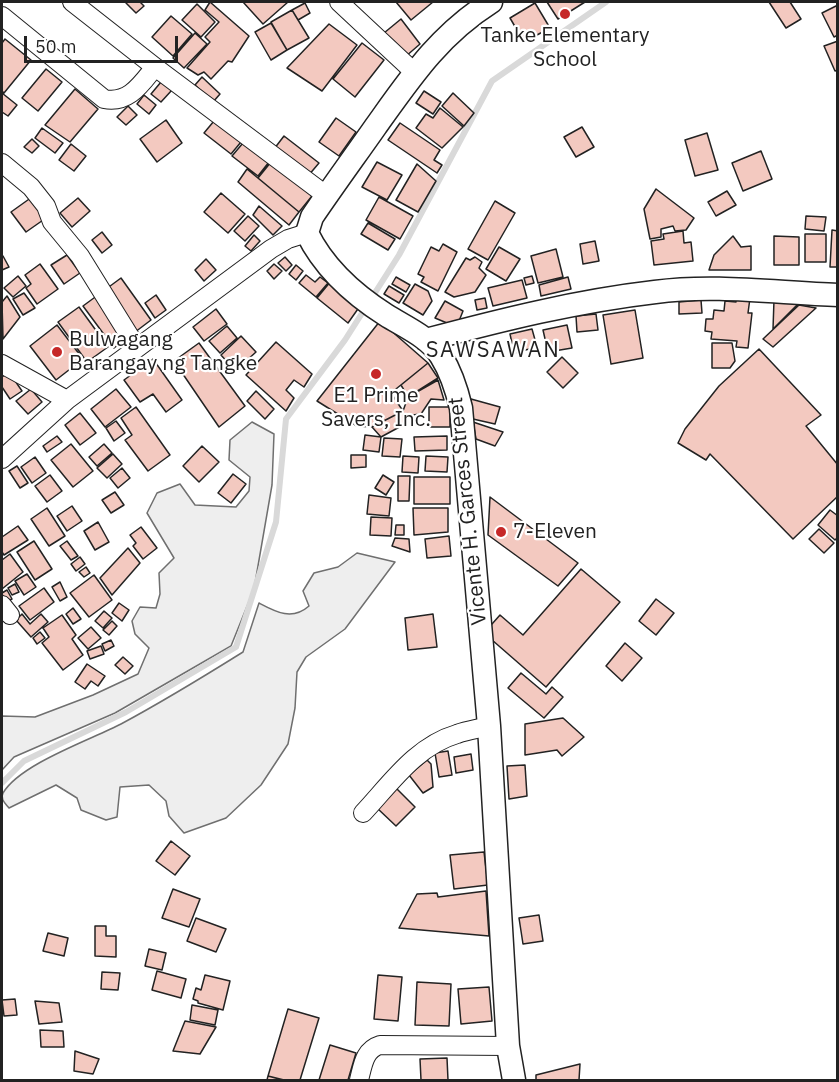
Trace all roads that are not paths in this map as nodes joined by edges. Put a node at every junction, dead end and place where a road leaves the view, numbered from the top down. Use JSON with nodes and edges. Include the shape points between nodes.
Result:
{"nodes":[{"id":1,"x":72,"y":2,"type":"edge"},
{"id":2,"x":339,"y":2,"type":"edge"},
{"id":3,"x":491,"y":2,"type":"edge"},
{"id":4,"x":2,"y":16,"type":"edge"},
{"id":5,"x":155,"y":67,"type":"junction"},
{"id":6,"x":414,"y":72,"type":"junction"},
{"id":7,"x":2,"y":163,"type":"edge"},
{"id":8,"x":327,"y":196,"type":"junction"},
{"id":9,"x":307,"y":233,"type":"junction"},
{"id":10,"x":837,"y":295,"type":"edge"},
{"id":11,"x":426,"y":340,"type":"junction"},
{"id":12,"x":137,"y":348,"type":"junction"},
{"id":13,"x":2,"y":364,"type":"edge"},
{"id":14,"x":67,"y":400,"type":"junction"},
{"id":15,"x":2,"y":459,"type":"edge"},
{"id":16,"x":489,"y":726,"type":"junction"},
{"id":17,"x":363,"y":813,"type":"dead end"},
{"id":18,"x":508,"y":1046,"type":"junction"},
{"id":19,"x":359,"y":1080,"type":"edge"},
{"id":20,"x":514,"y":1080,"type":"edge"}],
"edges":[{"from":1,"to":5,"type":"street"},
{"from":2,"to":6,"type":"street"},
{"from":3,"to":6,"type":"street","via":[[467,17]]},
{"from":4,"to":5,"type":"street","via":[[104,99],[114,101],[130,94]]},
{"from":5,"to":8,"type":"street"},
{"from":6,"to":8,"type":"street"},
{"from":7,"to":12,"type":"street","via":[[31,187],[46,206],[52,222],[80,256]]},
{"from":8,"to":9,"type":"street","via":[[312,217]]},
{"from":9,"to":11,"type":"street","name":"Vicente H. Garces Street","via":[[332,271],[370,304]]},
{"from":9,"to":12,"type":"street","via":[[271,249]]},
{"from":10,"to":11,"type":"street","via":[[731,289],[656,291],[519,316]]},
{"from":11,"to":16,"type":"street","name":"Vicente H. Garces Street","via":[[441,356],[461,408]]},
{"from":12,"to":14,"type":"street"},
{"from":13,"to":14,"type":"street"},
{"from":14,"to":15,"type":"street"},
{"from":16,"to":17,"type":"street","via":[[456,734],[427,748],[406,765]]},
{"from":16,"to":18,"type":"street","name":"Vicente H. Garces Street"},
{"from":18,"to":19,"type":"street","via":[[380,1045],[371,1048]]},
{"from":18,"to":20,"type":"street","name":"Vicente H. Garces Street"}]}
